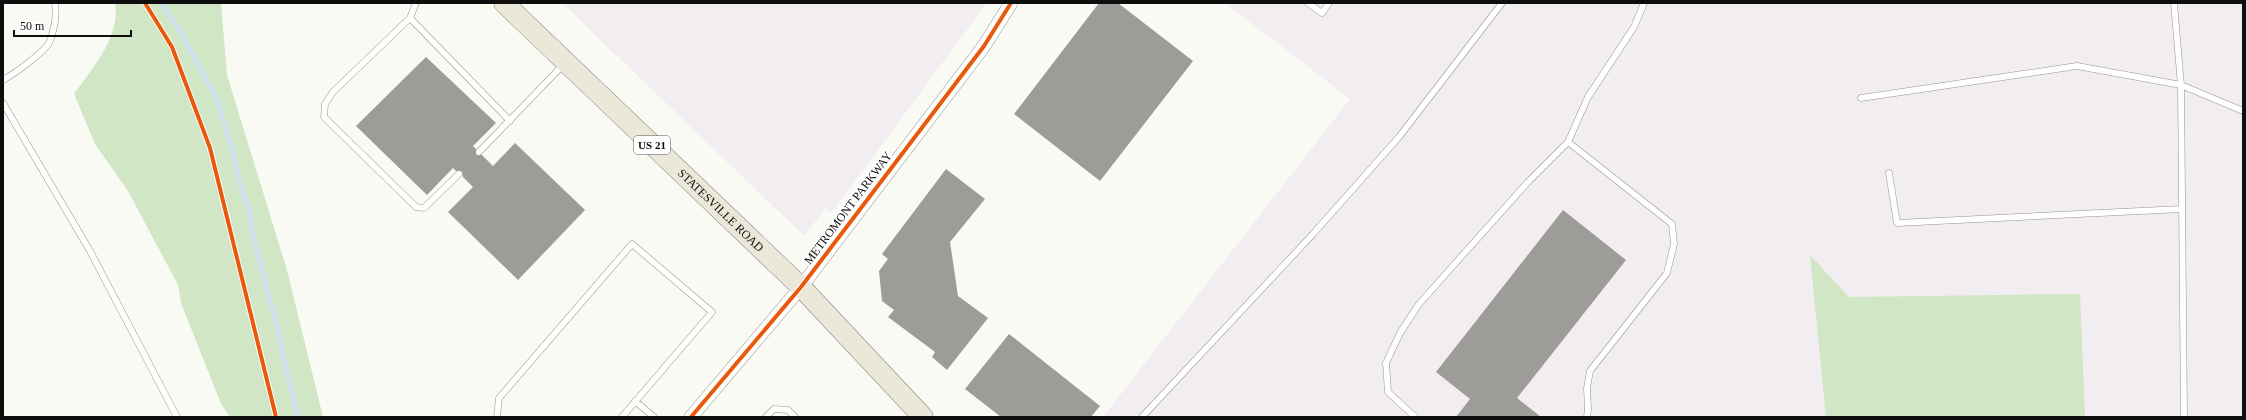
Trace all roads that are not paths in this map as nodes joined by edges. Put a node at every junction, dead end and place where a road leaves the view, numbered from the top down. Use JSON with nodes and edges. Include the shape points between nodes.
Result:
{"nodes":[{"id":1,"x":55,"y":3,"type":"edge"},
{"id":2,"x":416,"y":3,"type":"edge"},
{"id":3,"x":504,"y":3,"type":"edge"},
{"id":4,"x":1010,"y":3,"type":"edge"},
{"id":5,"x":1308,"y":3,"type":"edge"},
{"id":6,"x":1329,"y":3,"type":"edge"},
{"id":7,"x":1502,"y":3,"type":"edge"},
{"id":8,"x":1644,"y":3,"type":"edge"},
{"id":9,"x":2174,"y":3,"type":"edge"},
{"id":10,"x":410,"y":18,"type":"junction"},
{"id":11,"x":566,"y":62,"type":"junction"},
{"id":12,"x":3,"y":80,"type":"edge"},
{"id":13,"x":2181,"y":85,"type":"junction"},
{"id":14,"x":1861,"y":98,"type":"dead end"},
{"id":15,"x":3,"y":103,"type":"edge"},
{"id":16,"x":2243,"y":111,"type":"edge"},
{"id":17,"x":510,"y":121,"type":"junction"},
{"id":18,"x":1568,"y":142,"type":"junction"},
{"id":19,"x":479,"y":152,"type":"dead end"},
{"id":20,"x":1890,"y":173,"type":"dead end"},
{"id":21,"x":460,"y":174,"type":"dead end"},
{"id":22,"x":2182,"y":209,"type":"junction"},
{"id":23,"x":801,"y":287,"type":"junction"},
{"id":24,"x":898,"y":389,"type":"junction"},
{"id":25,"x":635,"y":401,"type":"junction"},
{"id":26,"x":1411,"y":416,"type":"edge"},
{"id":27,"x":177,"y":417,"type":"edge"},
{"id":28,"x":497,"y":417,"type":"edge"},
{"id":29,"x":622,"y":417,"type":"edge"},
{"id":30,"x":654,"y":417,"type":"edge"},
{"id":31,"x":691,"y":417,"type":"edge"},
{"id":32,"x":766,"y":417,"type":"edge"},
{"id":33,"x":795,"y":417,"type":"edge"},
{"id":34,"x":923,"y":417,"type":"edge"},
{"id":35,"x":927,"y":417,"type":"edge"},
{"id":36,"x":1142,"y":417,"type":"edge"},
{"id":37,"x":1587,"y":417,"type":"edge"},
{"id":38,"x":2184,"y":417,"type":"edge"}],
"edges":[{"from":1,"to":12,"type":"lane","via":[[57,13],[48,43],[18,71]]},
{"from":2,"to":10,"type":"lane"},
{"from":3,"to":11,"type":"main road","name":"STATESVILLE ROAD","number":"US 21"},
{"from":4,"to":23,"type":"street","name":"METROMONT PARKWAY","via":[[984,46]]},
{"from":5,"to":6,"type":"lane","via":[[1322,13]]},
{"from":7,"to":36,"type":"lane","via":[[1399,137],[1313,234]]},
{"from":8,"to":18,"type":"lane","via":[[1634,26],[1588,97]]},
{"from":9,"to":13,"type":"lane"},
{"from":10,"to":17,"type":"lane"},
{"from":10,"to":21,"type":"lane","via":[[333,92],[325,104],[324,117],[416,207],[424,208]]},
{"from":11,"to":17,"type":"lane"},
{"from":11,"to":23,"type":"main road","name":"STATESVILLE ROAD","number":"US 21"},
{"from":13,"to":14,"type":"lane","via":[[2077,66]]},
{"from":13,"to":16,"type":"lane"},
{"from":13,"to":22,"type":"lane"},
{"from":15,"to":27,"type":"lane","via":[[90,251]]},
{"from":17,"to":19,"type":"lane"},
{"from":18,"to":26,"type":"lane","via":[[1527,182],[1419,304],[1400,333],[1386,363],[1388,392]]},
{"from":18,"to":37,"type":"lane","via":[[1672,224],[1674,244],[1667,273],[1590,371]]},
{"from":20,"to":22,"type":"lane","via":[[1897,223]]},
{"from":22,"to":38,"type":"lane"},
{"from":23,"to":24,"type":"main road","name":"STATESVILLE ROAD","number":"US 21"},
{"from":23,"to":31,"type":"street","name":"METROMONT PARKWAY"},
{"from":24,"to":34,"type":"main road","name":"STATESVILLE ROAD","number":"US 21"},
{"from":24,"to":35,"type":"main road","name":"STATESVILLE ROAD","number":"US 21"},
{"from":25,"to":28,"type":"lane","via":[[712,312],[632,244],[499,398]]},
{"from":25,"to":29,"type":"lane"},
{"from":25,"to":30,"type":"lane"},
{"from":32,"to":33,"type":"lane","via":[[774,409],[788,410]]}]}
